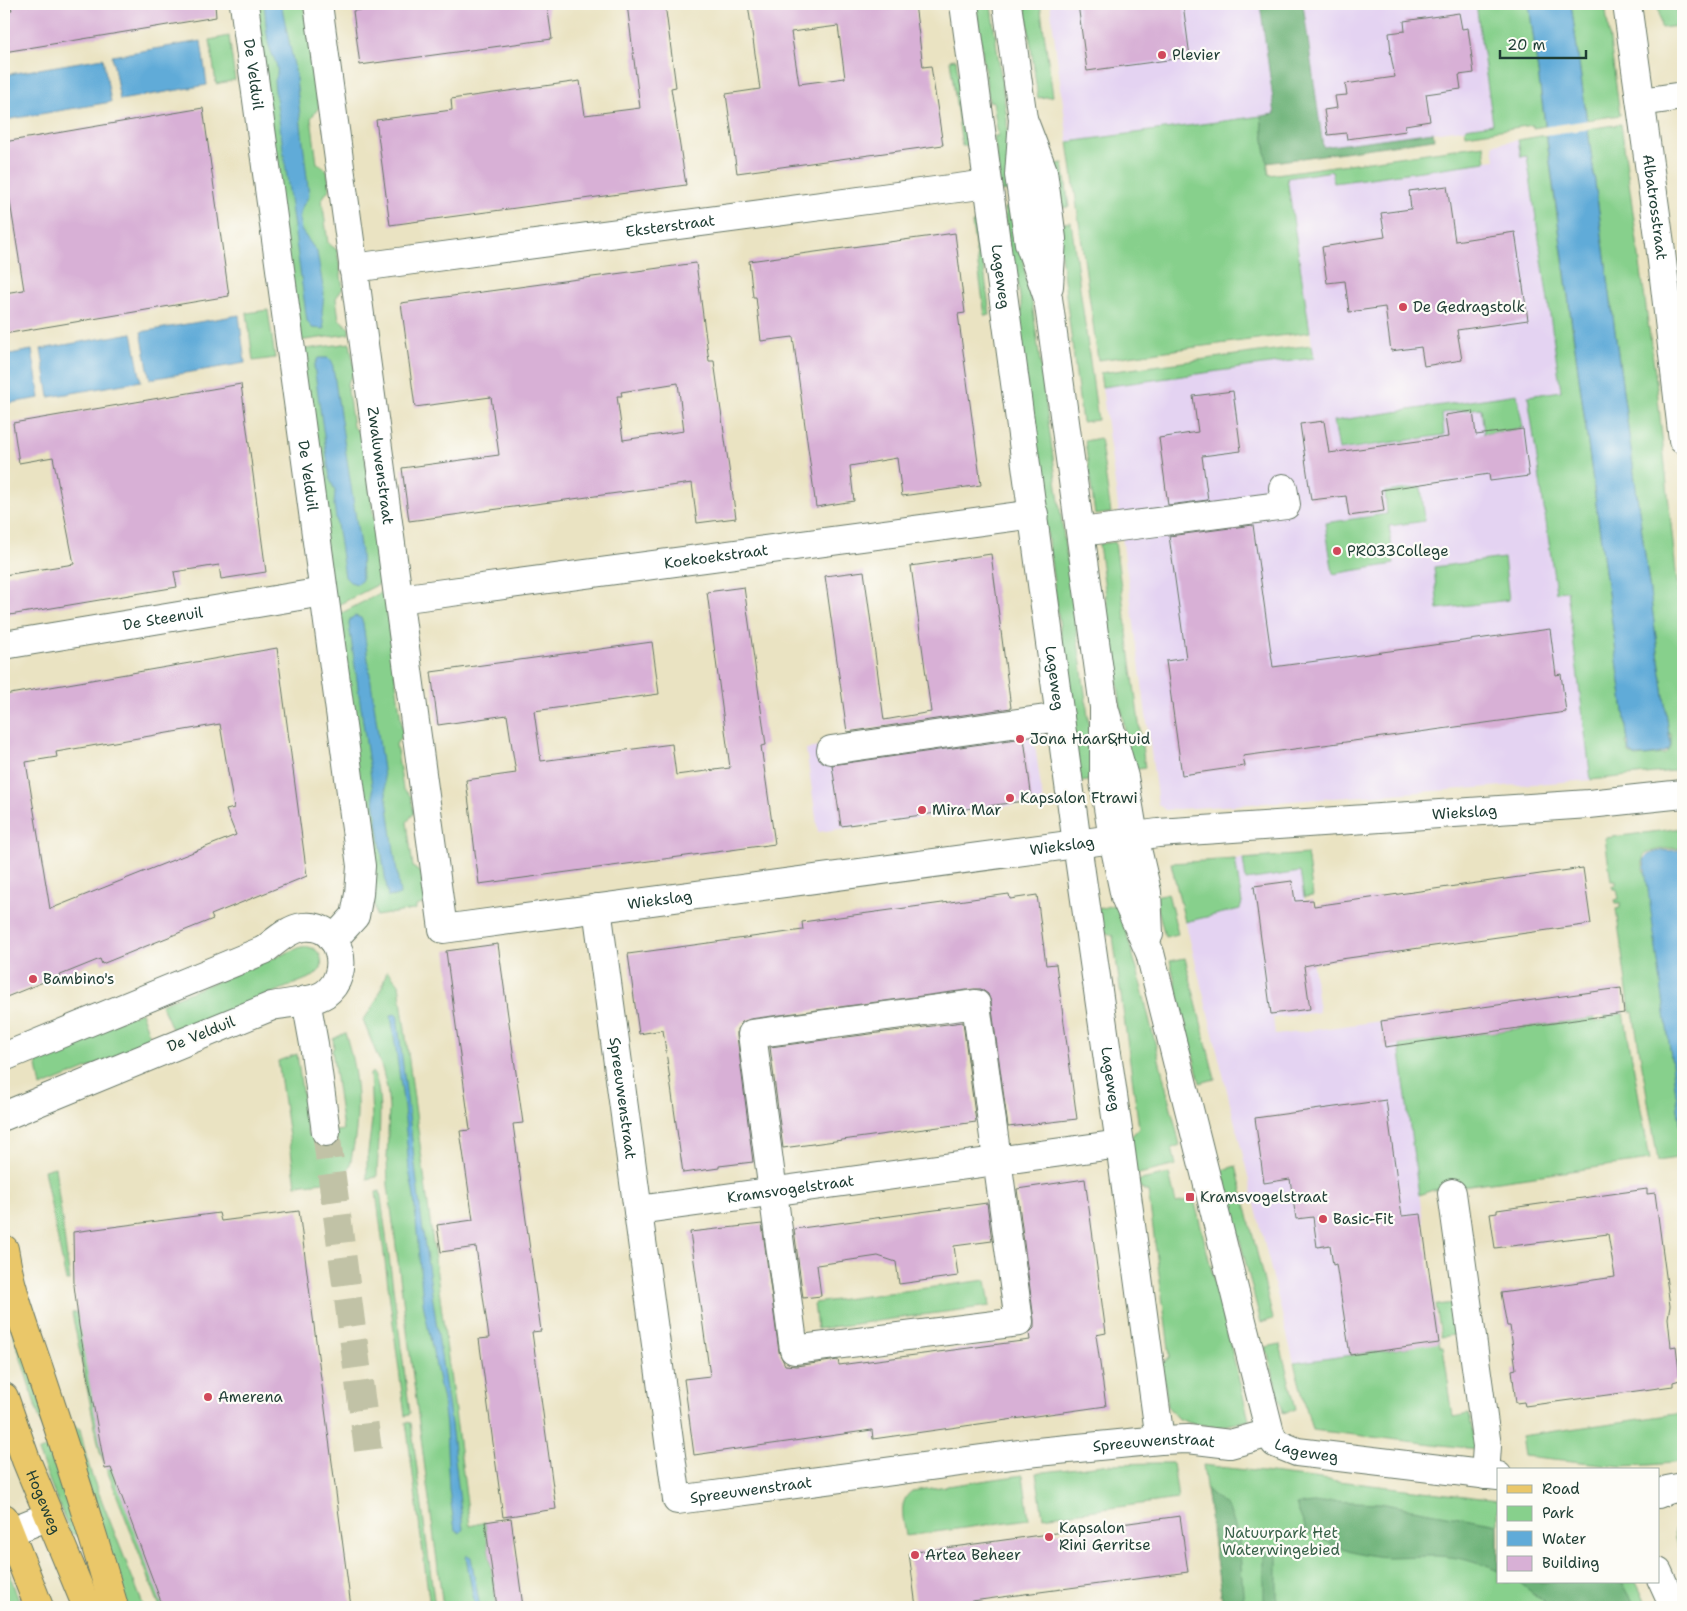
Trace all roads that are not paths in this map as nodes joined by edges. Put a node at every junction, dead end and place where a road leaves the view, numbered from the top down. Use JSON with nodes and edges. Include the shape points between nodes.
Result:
{"nodes":[{"id":1,"x":244,"y":4,"type":"edge"},
{"id":2,"x":318,"y":4,"type":"edge"},
{"id":3,"x":964,"y":4,"type":"edge"},
{"id":4,"x":1007,"y":4,"type":"edge"},
{"id":5,"x":1627,"y":4,"type":"edge"},
{"id":6,"x":1683,"y":96,"type":"edge"},
{"id":7,"x":1641,"y":102,"type":"junction"},
{"id":8,"x":988,"y":184,"type":"junction"},
{"id":9,"x":353,"y":268,"type":"junction"},
{"id":10,"x":1679,"y":363,"type":"edge"},
{"id":11,"x":1683,"y":440,"type":"edge"},
{"id":12,"x":1283,"y":488,"type":"dead end"},
{"id":13,"x":1034,"y":514,"type":"junction"},
{"id":14,"x":1081,"y":532,"type":"junction"},
{"id":15,"x":323,"y":592,"type":"junction"},
{"id":16,"x":399,"y":600,"type":"junction"},
{"id":17,"x":4,"y":645,"type":"edge"},
{"id":18,"x":1060,"y":717,"type":"junction"},
{"id":19,"x":831,"y":750,"type":"dead end"},
{"id":20,"x":1683,"y":794,"type":"edge"},
{"id":21,"x":1124,"y":838,"type":"junction"},
{"id":22,"x":1077,"y":844,"type":"junction"},
{"id":23,"x":597,"y":908,"type":"junction"},
{"id":24,"x":443,"y":929,"type":"joint"},
{"id":25,"x":333,"y":940,"type":"junction"},
{"id":26,"x":306,"y":1000,"type":"junction"},
{"id":27,"x":8,"y":1055,"type":"edge"},
{"id":28,"x":14,"y":1112,"type":"edge"},
{"id":29,"x":326,"y":1132,"type":"tunnel mouth"},
{"id":30,"x":1120,"y":1144,"type":"junction"},
{"id":31,"x":997,"y":1161,"type":"junction"},
{"id":32,"x":772,"y":1192,"type":"junction"},
{"id":33,"x":1452,"y":1193,"type":"dead end"},
{"id":34,"x":638,"y":1210,"type":"junction"},
{"id":35,"x":4,"y":1249,"type":"edge"},
{"id":36,"x":4,"y":1397,"type":"edge"},
{"id":37,"x":1270,"y":1433,"type":"junction"},
{"id":38,"x":1160,"y":1440,"type":"junction"},
{"id":39,"x":1491,"y":1476,"type":"edge"},
{"id":40,"x":1683,"y":1487,"type":"edge"},
{"id":41,"x":1660,"y":1493,"type":"edge"},
{"id":42,"x":48,"y":1516,"type":"junction"},
{"id":43,"x":10,"y":1542,"type":"edge"},
{"id":44,"x":1660,"y":1576,"type":"edge"},
{"id":45,"x":39,"y":1607,"type":"edge"},
{"id":46,"x":87,"y":1607,"type":"edge"},
{"id":47,"x":114,"y":1607,"type":"edge"},
{"id":48,"x":1674,"y":1607,"type":"edge"}],
"edges":[{"from":1,"to":15,"type":"street","name":"De Velduil"},
{"from":2,"to":9,"type":"street","name":"Zwaluwenstraat"},
{"from":3,"to":8,"type":"street","name":"Lageweg"},
{"from":4,"to":14,"type":"street","name":"Lageweg","via":[[1024,119],[1019,175],[1029,243],[1048,298]]},
{"from":5,"to":7,"type":"street","name":"Albatrosstraat"},
{"from":6,"to":7,"type":"street"},
{"from":7,"to":10,"type":"street","name":"Albatrosstraat"},
{"from":8,"to":9,"type":"street","name":"Eksterstraat"},
{"from":8,"to":13,"type":"street","name":"Lageweg"},
{"from":9,"to":16,"type":"street","name":"Zwaluwenstraat"},
{"from":10,"to":11,"type":"street","name":"Albatrosstraat"},
{"from":12,"to":14,"type":"street","via":[[1286,505]]},
{"from":13,"to":16,"type":"street","name":"Koekoekstraat"},
{"from":13,"to":18,"type":"street","name":"Lageweg"},
{"from":14,"to":21,"type":"street","name":"Lageweg","via":[[1104,708],[1124,777]]},
{"from":15,"to":17,"type":"street","name":"De Steenuil"},
{"from":15,"to":25,"type":"street","name":"De Velduil","via":[[361,866],[355,916]]},
{"from":16,"to":24,"type":"street","name":"Zwaluwenstraat"},
{"from":18,"to":19,"type":"street"},
{"from":18,"to":22,"type":"street","name":"Lageweg"},
{"from":20,"to":21,"type":"street","name":"Wiekslag","via":[[1589,804],[1158,833]]},
{"from":21,"to":22,"type":"street","name":"Wiekslag"},
{"from":21,"to":37,"type":"street","name":"Lageweg","via":[[1147,892],[1150,953]]},
{"from":22,"to":23,"type":"street","name":"Wiekslag"},
{"from":22,"to":30,"type":"street","name":"Lageweg"},
{"from":23,"to":24,"type":"street","name":"Wiekslag"},
{"from":23,"to":34,"type":"street","name":"Spreeuwenstraat"},
{"from":25,"to":26,"type":"street","name":"De Velduil","via":[[340,951],[341,961],[337,980],[324,994]]},
{"from":25,"to":27,"type":"street","via":[[327,932],[314,927],[290,931],[264,950]]},
{"from":26,"to":28,"type":"street","name":"De Velduil","via":[[272,1006]]},
{"from":26,"to":29,"type":"street"},
{"from":30,"to":31,"type":"street","name":"Kramsvogelstraat"},
{"from":30,"to":38,"type":"street","name":"Lageweg"},
{"from":31,"to":32,"type":"street","name":"Kramsvogelstraat"},
{"from":31,"to":32,"type":"street","via":[[976,1004],[752,1034]]},
{"from":31,"to":32,"type":"street","via":[[1018,1322],[794,1350]]},
{"from":32,"to":34,"type":"street","name":"Kramsvogelstraat"},
{"from":33,"to":39,"type":"street","name":"Lageweg"},
{"from":34,"to":38,"type":"street","name":"Spreeuwenstraat","via":[[677,1500],[1027,1453]]},
{"from":35,"to":47,"type":"main road","via":[[8,1271]]},
{"from":36,"to":42,"type":"main road","name":"Hogeweg"},
{"from":37,"to":38,"type":"street","name":"Spreeuwenstraat","via":[[1230,1444],[1188,1439]]},
{"from":37,"to":39,"type":"street","name":"Lageweg","via":[[1275,1443],[1297,1452]]},
{"from":40,"to":41,"type":"street"},
{"from":42,"to":43,"type":"street"},
{"from":42,"to":46,"type":"main road","name":"Hogeweg"},
{"from":43,"to":45,"type":"main road"},
{"from":44,"to":48,"type":"street"}]}
